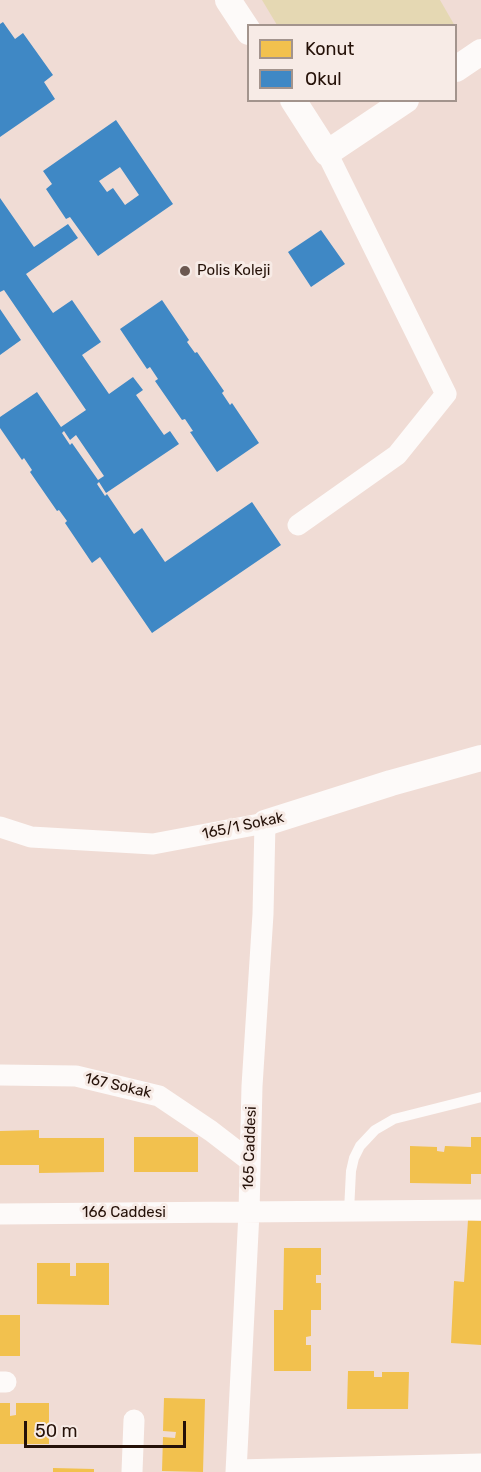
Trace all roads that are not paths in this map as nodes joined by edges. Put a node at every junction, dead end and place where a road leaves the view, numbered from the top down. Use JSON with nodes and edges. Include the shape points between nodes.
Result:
{"nodes":[{"id":1,"x":228,"y":0,"type":"edge"},
{"id":2,"x":247,"y":29,"type":"edge"},
{"id":3,"x":481,"y":52,"type":"edge"},
{"id":4,"x":457,"y":68,"type":"edge"},
{"id":5,"x":294,"y":102,"type":"edge"},
{"id":6,"x":403,"y":102,"type":"edge"},
{"id":7,"x":327,"y":153,"type":"junction"},
{"id":8,"x":298,"y":525,"type":"dead end"},
{"id":9,"x":481,"y":758,"type":"edge"},
{"id":10,"x":265,"y":823,"type":"junction"},
{"id":11,"x":0,"y":827,"type":"edge"},
{"id":12,"x":0,"y":1075,"type":"edge"},
{"id":13,"x":481,"y":1097,"type":"edge"},
{"id":14,"x":250,"y":1161,"type":"junction"},
{"id":15,"x":481,"y":1209,"type":"edge"},
{"id":16,"x":348,"y":1211,"type":"junction"},
{"id":17,"x":249,"y":1212,"type":"junction"},
{"id":18,"x":0,"y":1214,"type":"edge"},
{"id":19,"x":134,"y":1420,"type":"dead end"},
{"id":20,"x":481,"y":1464,"type":"edge"},
{"id":21,"x":236,"y":1471,"type":"edge"},
{"id":22,"x":132,"y":1472,"type":"edge"}],
"edges":[{"from":1,"to":2,"type":"street"},
{"from":3,"to":4,"type":"street"},
{"from":5,"to":7,"type":"street"},
{"from":6,"to":7,"type":"street"},
{"from":7,"to":8,"type":"street","via":[[446,394],[397,455]]},
{"from":9,"to":10,"type":"street","name":"165/1 Sokak"},
{"from":10,"to":11,"type":"street","name":"165/1 Sokak","via":[[153,844],[31,837]]},
{"from":10,"to":14,"type":"street","name":"165 Caddesi"},
{"from":12,"to":14,"type":"street","name":"167 Sokak","via":[[76,1076],[159,1096]]},
{"from":13,"to":16,"type":"lane","via":[[394,1119],[375,1130],[354,1158]]},
{"from":14,"to":17,"type":"street","name":"165 Caddesi"},
{"from":15,"to":16,"type":"street","name":"166 Caddesi"},
{"from":16,"to":17,"type":"street","name":"166 Caddesi"},
{"from":17,"to":18,"type":"street","name":"166 Caddesi"},
{"from":17,"to":21,"type":"street","name":"165 Caddesi"},
{"from":19,"to":22,"type":"street"},
{"from":20,"to":21,"type":"street"}]}
